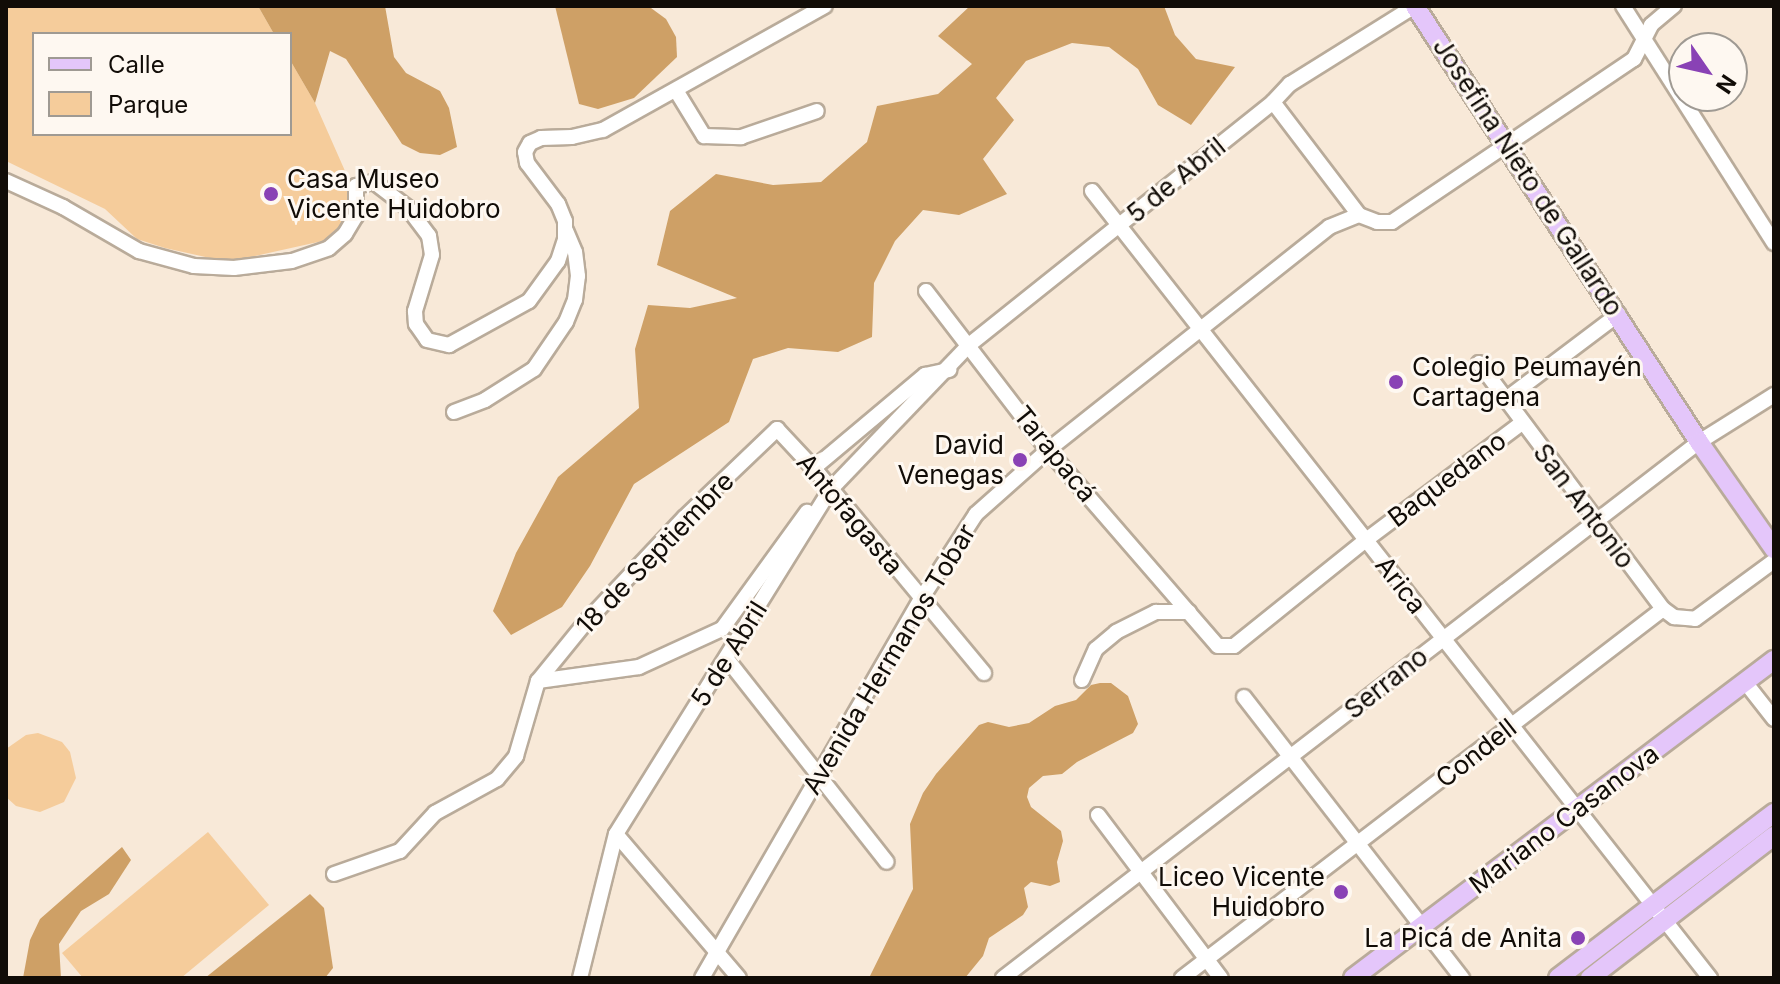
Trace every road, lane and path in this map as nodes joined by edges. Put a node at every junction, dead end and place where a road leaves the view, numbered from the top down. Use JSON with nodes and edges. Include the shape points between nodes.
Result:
{"nodes":[{"id":1,"x":825,"y":6,"type":"edge"},
{"id":2,"x":1415,"y":6,"type":"edge"},
{"id":3,"x":1623,"y":6,"type":"edge"},
{"id":4,"x":1674,"y":6,"type":"edge"},
{"id":5,"x":1644,"y":39,"type":"junction"},
{"id":6,"x":677,"y":92,"type":"junction"},
{"id":7,"x":1273,"y":102,"type":"junction"},
{"id":8,"x":817,"y":111,"type":"dead end"},
{"id":9,"x":1506,"y":143,"type":"junction"},
{"id":10,"x":6,"y":181,"type":"edge"},
{"id":11,"x":1092,"y":191,"type":"dead end"},
{"id":12,"x":1359,"y":215,"type":"junction"},
{"id":13,"x":1119,"y":225,"type":"junction"},
{"id":14,"x":566,"y":230,"type":"junction"},
{"id":15,"x":1774,"y":243,"type":"edge"},
{"id":16,"x":926,"y":291,"type":"dead end"},
{"id":17,"x":1619,"y":314,"type":"junction"},
{"id":18,"x":1201,"y":329,"type":"junction"},
{"id":19,"x":969,"y":345,"type":"junction"},
{"id":20,"x":1479,"y":363,"type":"dead end"},
{"id":21,"x":949,"y":370,"type":"junction"},
{"id":22,"x":1774,"y":395,"type":"edge"},
{"id":23,"x":1506,"y":399,"type":"junction"},
{"id":24,"x":454,"y":412,"type":"dead end"},
{"id":25,"x":1522,"y":423,"type":"junction"},
{"id":26,"x":777,"y":429,"type":"joint"},
{"id":27,"x":1699,"y":442,"type":"junction"},
{"id":28,"x":1048,"y":450,"type":"junction"},
{"id":29,"x":814,"y":468,"type":"junction"},
{"id":30,"x":830,"y":490,"type":"junction"},
{"id":31,"x":1596,"y":521,"type":"junction"},
{"id":32,"x":1366,"y":540,"type":"junction"},
{"id":33,"x":1774,"y":549,"type":"edge"},
{"id":34,"x":1774,"y":561,"type":"edge"},
{"id":35,"x":921,"y":599,"type":"junction"},
{"id":36,"x":1663,"y":609,"type":"junction"},
{"id":37,"x":1189,"y":612,"type":"junction"},
{"id":38,"x":1443,"y":639,"type":"junction"},
{"id":39,"x":727,"y":659,"type":"junction"},
{"id":40,"x":1774,"y":660,"type":"edge"},
{"id":41,"x":984,"y":673,"type":"dead end"},
{"id":42,"x":1082,"y":680,"type":"dead end"},
{"id":43,"x":538,"y":681,"type":"junction"},
{"id":44,"x":1745,"y":682,"type":"junction"},
{"id":45,"x":1244,"y":697,"type":"dead end"},
{"id":46,"x":1774,"y":719,"type":"edge"},
{"id":47,"x":1511,"y":725,"type":"junction"},
{"id":48,"x":1290,"y":757,"type":"junction"},
{"id":49,"x":819,"y":776,"type":"junction"},
{"id":50,"x":1576,"y":809,"type":"junction"},
{"id":51,"x":1774,"y":813,"type":"edge"},
{"id":52,"x":1098,"y":815,"type":"dead end"},
{"id":53,"x":616,"y":834,"type":"junction"},
{"id":54,"x":1774,"y":836,"type":"edge"},
{"id":55,"x":1358,"y":843,"type":"junction"},
{"id":56,"x":887,"y":862,"type":"dead end"},
{"id":57,"x":1141,"y":872,"type":"junction"},
{"id":58,"x":334,"y":874,"type":"dead end"},
{"id":59,"x":1652,"y":905,"type":"junction"},
{"id":60,"x":1665,"y":921,"type":"junction"},
{"id":61,"x":1422,"y":926,"type":"junction"},
{"id":62,"x":717,"y":952,"type":"junction"},
{"id":63,"x":1207,"y":959,"type":"junction"},
{"id":64,"x":580,"y":978,"type":"edge"},
{"id":65,"x":702,"y":978,"type":"edge"},
{"id":66,"x":739,"y":978,"type":"edge"},
{"id":67,"x":1003,"y":978,"type":"edge"},
{"id":68,"x":1182,"y":978,"type":"edge"},
{"id":69,"x":1221,"y":978,"type":"edge"},
{"id":70,"x":1353,"y":978,"type":"edge"},
{"id":71,"x":1462,"y":978,"type":"edge"},
{"id":72,"x":1558,"y":978,"type":"edge"},
{"id":73,"x":1590,"y":978,"type":"edge"},
{"id":74,"x":1710,"y":978,"type":"edge"}],
"edges":[{"from":1,"to":6,"type":"street"},
{"from":2,"to":7,"type":"street","name":"5 de Abril","via":[[1290,84]]},
{"from":2,"to":9,"type":"main road","name":"Josefina Nieto de Gallardo"},
{"from":3,"to":5,"type":"street"},
{"from":4,"to":5,"type":"street","via":[[1651,25]]},
{"from":5,"to":9,"type":"street","via":[[1634,59]]},
{"from":5,"to":15,"type":"street"},
{"from":6,"to":8,"type":"street","via":[[704,136],[741,137]]},
{"from":6,"to":14,"type":"street","via":[[603,130],[530,143],[527,163],[558,204]]},
{"from":7,"to":12,"type":"street"},
{"from":7,"to":13,"type":"street","name":"5 de Abril"},
{"from":9,"to":12,"type":"street","via":[[1392,222]]},
{"from":9,"to":17,"type":"main road","name":"Josefina Nieto de Gallardo"},
{"from":10,"to":14,"type":"street","via":[[139,251],[194,266],[234,268],[292,261],[329,248],[356,216],[356,186],[374,182],[415,215],[430,241],[430,263],[415,311],[422,335],[443,346],[529,301],[558,261]]},
{"from":11,"to":13,"type":"street","name":"Arica"},
{"from":12,"to":18,"type":"street","name":"Avenida Hermanos Tobar","via":[[1329,227]]},
{"from":13,"to":18,"type":"street","name":"Arica"},
{"from":13,"to":19,"type":"street","name":"5 de Abril"},
{"from":14,"to":24,"type":"street","via":[[578,276],[566,322],[534,369],[485,400]]},
{"from":16,"to":19,"type":"street","name":"Tarapacá"},
{"from":17,"to":23,"type":"street"},
{"from":17,"to":27,"type":"main road","name":"Josefina Nieto de Gallardo"},
{"from":18,"to":28,"type":"street","name":"Avenida Hermanos Tobar"},
{"from":18,"to":32,"type":"street","name":"Arica"},
{"from":19,"to":21,"type":"street","name":"5 de Abril"},
{"from":19,"to":28,"type":"street","name":"Tarapacá"},
{"from":20,"to":23,"type":"street","name":"San Antonio"},
{"from":21,"to":29,"type":"street","name":"5 de Abril","via":[[925,375]]},
{"from":21,"to":30,"type":"street","name":"5 de Abril"},
{"from":22,"to":27,"type":"street","name":"Serrano"},
{"from":23,"to":25,"type":"street","name":"San Antonio"},
{"from":25,"to":31,"type":"street","name":"San Antonio"},
{"from":25,"to":32,"type":"street","name":"Baquedano"},
{"from":26,"to":29,"type":"street","name":"Antofagasta"},
{"from":26,"to":43,"type":"street","name":"18 de Septiembre","via":[[684,518]]},
{"from":27,"to":31,"type":"street","name":"Serrano"},
{"from":27,"to":33,"type":"main road","name":"Josefina Nieto de Gallardo"},
{"from":28,"to":35,"type":"street","name":"Avenida Hermanos Tobar","via":[[976,514]]},
{"from":28,"to":37,"type":"street","name":"Tarapacá"},
{"from":29,"to":30,"type":"street","name":"Antofagasta"},
{"from":30,"to":35,"type":"street","name":"Antofagasta"},
{"from":30,"to":39,"type":"street","name":"5 de Abril"},
{"from":30,"to":43,"type":"street","via":[[811,505],[722,629],[639,667]]},
{"from":31,"to":36,"type":"street","name":"San Antonio"},
{"from":31,"to":38,"type":"street","name":"Serrano"},
{"from":32,"to":37,"type":"street","name":"Baquedano","via":[[1234,646],[1218,646]]},
{"from":32,"to":38,"type":"street","name":"Arica"},
{"from":34,"to":36,"type":"street","via":[[1695,619],[1682,620]]},
{"from":35,"to":41,"type":"street","name":"Antofagasta"},
{"from":35,"to":49,"type":"street","name":"Avenida Hermanos Tobar"},
{"from":36,"to":47,"type":"street","name":"Condell"},
{"from":37,"to":42,"type":"street","via":[[1156,612],[1116,632],[1096,649]]},
{"from":38,"to":47,"type":"street","name":"Arica"},
{"from":38,"to":48,"type":"street","name":"Serrano"},
{"from":39,"to":49,"type":"street"},
{"from":39,"to":53,"type":"street","name":"5 de Abril"},
{"from":40,"to":44,"type":"main road","name":"Mariano Casanova"},
{"from":43,"to":58,"type":"street","via":[[516,756],[497,779],[435,813],[400,851]]},
{"from":44,"to":46,"type":"street"},
{"from":44,"to":50,"type":"main road","name":"Mariano Casanova"},
{"from":45,"to":48,"type":"street"},
{"from":47,"to":50,"type":"street","name":"Arica"},
{"from":47,"to":55,"type":"street","name":"Condell"},
{"from":48,"to":55,"type":"street"},
{"from":48,"to":57,"type":"street","name":"Serrano"},
{"from":49,"to":56,"type":"street"},
{"from":49,"to":62,"type":"street","name":"Avenida Hermanos Tobar"},
{"from":50,"to":59,"type":"street","name":"Arica"},
{"from":50,"to":61,"type":"main road","name":"Mariano Casanova"},
{"from":51,"to":59,"type":"main road"},
{"from":52,"to":57,"type":"street"},
{"from":53,"to":62,"type":"street"},
{"from":53,"to":64,"type":"street","name":"5 de Abril"},
{"from":54,"to":60,"type":"main road"},
{"from":55,"to":61,"type":"street"},
{"from":55,"to":63,"type":"street","name":"Condell"},
{"from":57,"to":63,"type":"street"},
{"from":57,"to":67,"type":"street","name":"Serrano"},
{"from":59,"to":60,"type":"street","name":"Arica"},
{"from":59,"to":72,"type":"main road"},
{"from":60,"to":73,"type":"main road"},
{"from":60,"to":74,"type":"street","name":"Arica"},
{"from":61,"to":70,"type":"main road","name":"Mariano Casanova"},
{"from":61,"to":71,"type":"street"},
{"from":62,"to":65,"type":"street","name":"Avenida Hermanos Tobar"},
{"from":62,"to":66,"type":"street"},
{"from":63,"to":68,"type":"street","name":"Condell"},
{"from":63,"to":69,"type":"street"}]}
